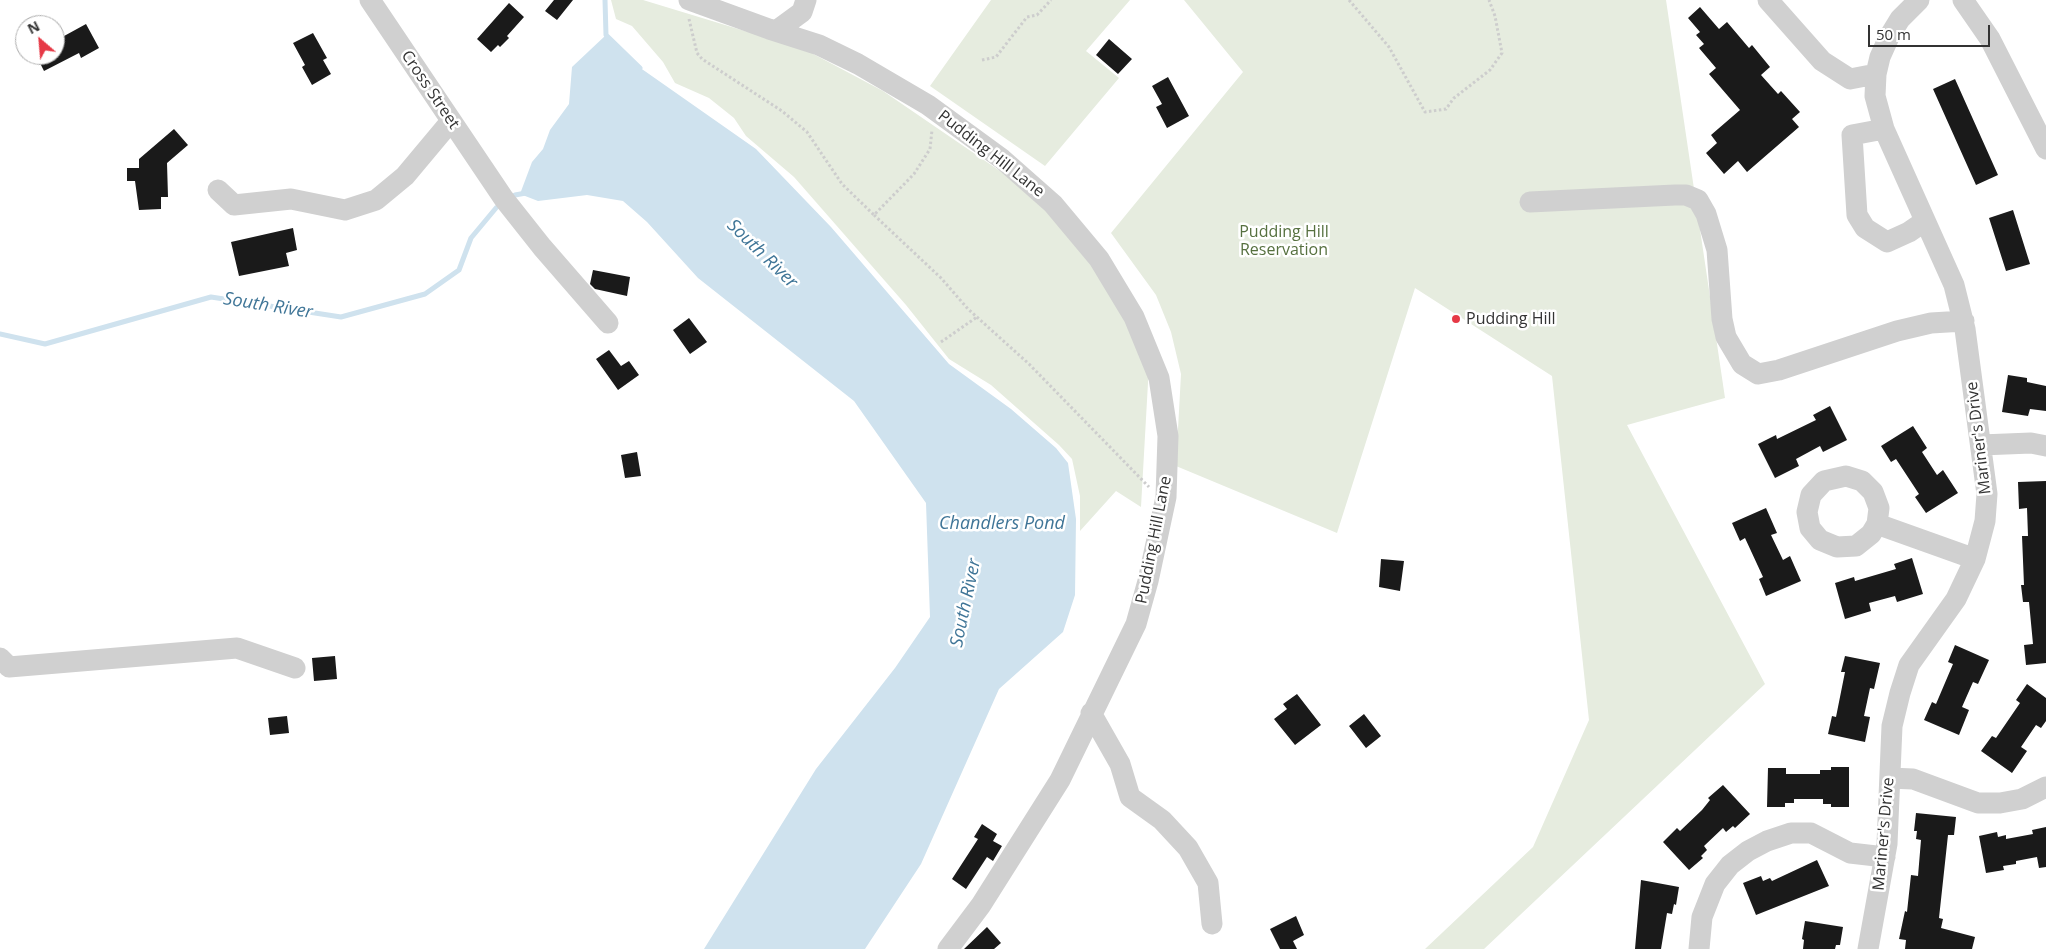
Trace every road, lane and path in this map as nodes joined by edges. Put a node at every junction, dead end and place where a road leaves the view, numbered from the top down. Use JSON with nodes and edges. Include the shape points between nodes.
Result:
{"nodes":[{"id":1,"x":370,"y":0,"type":"edge"},
{"id":2,"x":1050,"y":0,"type":"edge"},
{"id":3,"x":1349,"y":0,"type":"edge"},
{"id":4,"x":1489,"y":0,"type":"edge"},
{"id":5,"x":1768,"y":0,"type":"edge"},
{"id":6,"x":1919,"y":0,"type":"edge"},
{"id":7,"x":1963,"y":0,"type":"edge"},
{"id":8,"x":689,"y":6,"type":"edge"},
{"id":9,"x":804,"y":6,"type":"edge"},
{"id":10,"x":776,"y":31,"type":"junction"},
{"id":11,"x":820,"y":45,"type":"junction"},
{"id":12,"x":982,"y":60,"type":"dead end"},
{"id":13,"x":1876,"y":74,"type":"junction"},
{"id":14,"x":451,"y":122,"type":"junction"},
{"id":15,"x":932,"y":124,"type":"dead end"},
{"id":16,"x":1884,"y":129,"type":"junction"},
{"id":17,"x":2046,"y":149,"type":"edge"},
{"id":18,"x":218,"y":190,"type":"dead end"},
{"id":19,"x":1530,"y":202,"type":"dead end"},
{"id":20,"x":874,"y":215,"type":"junction"},
{"id":21,"x":1925,"y":221,"type":"junction"},
{"id":22,"x":976,"y":317,"type":"junction"},
{"id":23,"x":1964,"y":321,"type":"junction"},
{"id":24,"x":608,"y":322,"type":"dead end"},
{"id":25,"x":940,"y":342,"type":"dead end"},
{"id":26,"x":1981,"y":445,"type":"junction"},
{"id":27,"x":2046,"y":446,"type":"edge"},
{"id":28,"x":1150,"y":489,"type":"dead end"},
{"id":29,"x":1877,"y":524,"type":"dead end"},
{"id":30,"x":1975,"y":559,"type":"junction"},
{"id":31,"x":0,"y":658,"type":"edge"},
{"id":32,"x":295,"y":668,"type":"dead end"},
{"id":33,"x":1091,"y":713,"type":"junction"},
{"id":34,"x":1890,"y":778,"type":"junction"},
{"id":35,"x":2046,"y":787,"type":"edge"},
{"id":36,"x":1885,"y":857,"type":"junction"},
{"id":37,"x":1212,"y":924,"type":"dead end"},
{"id":38,"x":948,"y":949,"type":"edge"},
{"id":39,"x":1699,"y":949,"type":"edge"},
{"id":40,"x":1868,"y":949,"type":"edge"}],
"edges":[{"from":1,"to":14,"type":"street","name":"Cross Street"},
{"from":2,"to":12,"type":"path","via":[[1037,15],[1027,17],[996,57]]},
{"from":3,"to":4,"type":"path","via":[[1389,47],[1425,112],[1446,109],[1454,98],[1490,70],[1502,53]]},
{"from":5,"to":13,"type":"street","via":[[1822,62],[1850,79]]},
{"from":6,"to":13,"type":"street","via":[[1900,19],[1889,37]]},
{"from":7,"to":17,"type":"street","via":[[1990,39]]},
{"from":8,"to":10,"type":"street","name":"Pudding Hill Lane"},
{"from":8,"to":20,"type":"path","via":[[692,36],[702,59],[782,111],[807,132],[842,184]]},
{"from":9,"to":10,"type":"street"},
{"from":9,"to":11,"type":"street"},
{"from":10,"to":11,"type":"street","name":"Pudding Hill Lane"},
{"from":11,"to":33,"type":"street","name":"Pudding Hill Lane","via":[[928,104],[1037,188],[1099,259],[1148,347],[1167,426],[1169,466],[1166,497],[1136,624]]},
{"from":13,"to":16,"type":"street","name":"Mariner's Drive","via":[[1876,96]]},
{"from":14,"to":18,"type":"street","via":[[405,176],[376,200],[345,210],[291,199],[234,205]]},
{"from":14,"to":24,"type":"street","name":"Cross Street","via":[[542,247]]},
{"from":15,"to":20,"type":"path","via":[[930,149],[914,174]]},
{"from":16,"to":21,"type":"street","name":"Mariner's Drive"},
{"from":16,"to":21,"type":"street","via":[[1852,135],[1857,215],[1865,228],[1887,242]]},
{"from":19,"to":23,"type":"street","via":[[1675,195],[1698,200],[1706,214],[1717,250],[1726,338],[1742,364],[1758,374],[1897,331],[1931,323]]},
{"from":20,"to":22,"type":"path","via":[[941,278]]},
{"from":21,"to":23,"type":"street","name":"Mariner's Drive","via":[[1954,285]]},
{"from":22,"to":25,"type":"path"},
{"from":22,"to":28,"type":"path","via":[[1029,364]]},
{"from":23,"to":26,"type":"street","name":"Mariner's Drive"},
{"from":26,"to":27,"type":"street","via":[[2031,443]]},
{"from":26,"to":30,"type":"street","name":"Mariner's Drive","via":[[1987,494],[1985,521]]},
{"from":29,"to":30,"type":"street"},
{"from":30,"to":34,"type":"street","name":"Mariner's Drive","via":[[1956,599],[1909,665],[1892,726]]},
{"from":31,"to":32,"type":"street","via":[[9,667],[237,648]]},
{"from":33,"to":37,"type":"street","via":[[1120,764],[1130,797],[1162,820],[1188,848],[1208,884]]},
{"from":33,"to":38,"type":"street","name":"Pudding Hill Lane","via":[[1045,804],[981,905]]},
{"from":34,"to":35,"type":"street","via":[[1913,779],[1978,803],[2022,799]]},
{"from":34,"to":36,"type":"street","name":"Mariner's Drive"},
{"from":36,"to":39,"type":"street","via":[[1850,853],[1811,833],[1791,833],[1767,841],[1730,865],[1715,884],[1702,917]]},
{"from":36,"to":40,"type":"street","name":"Mariner's Drive"}]}
